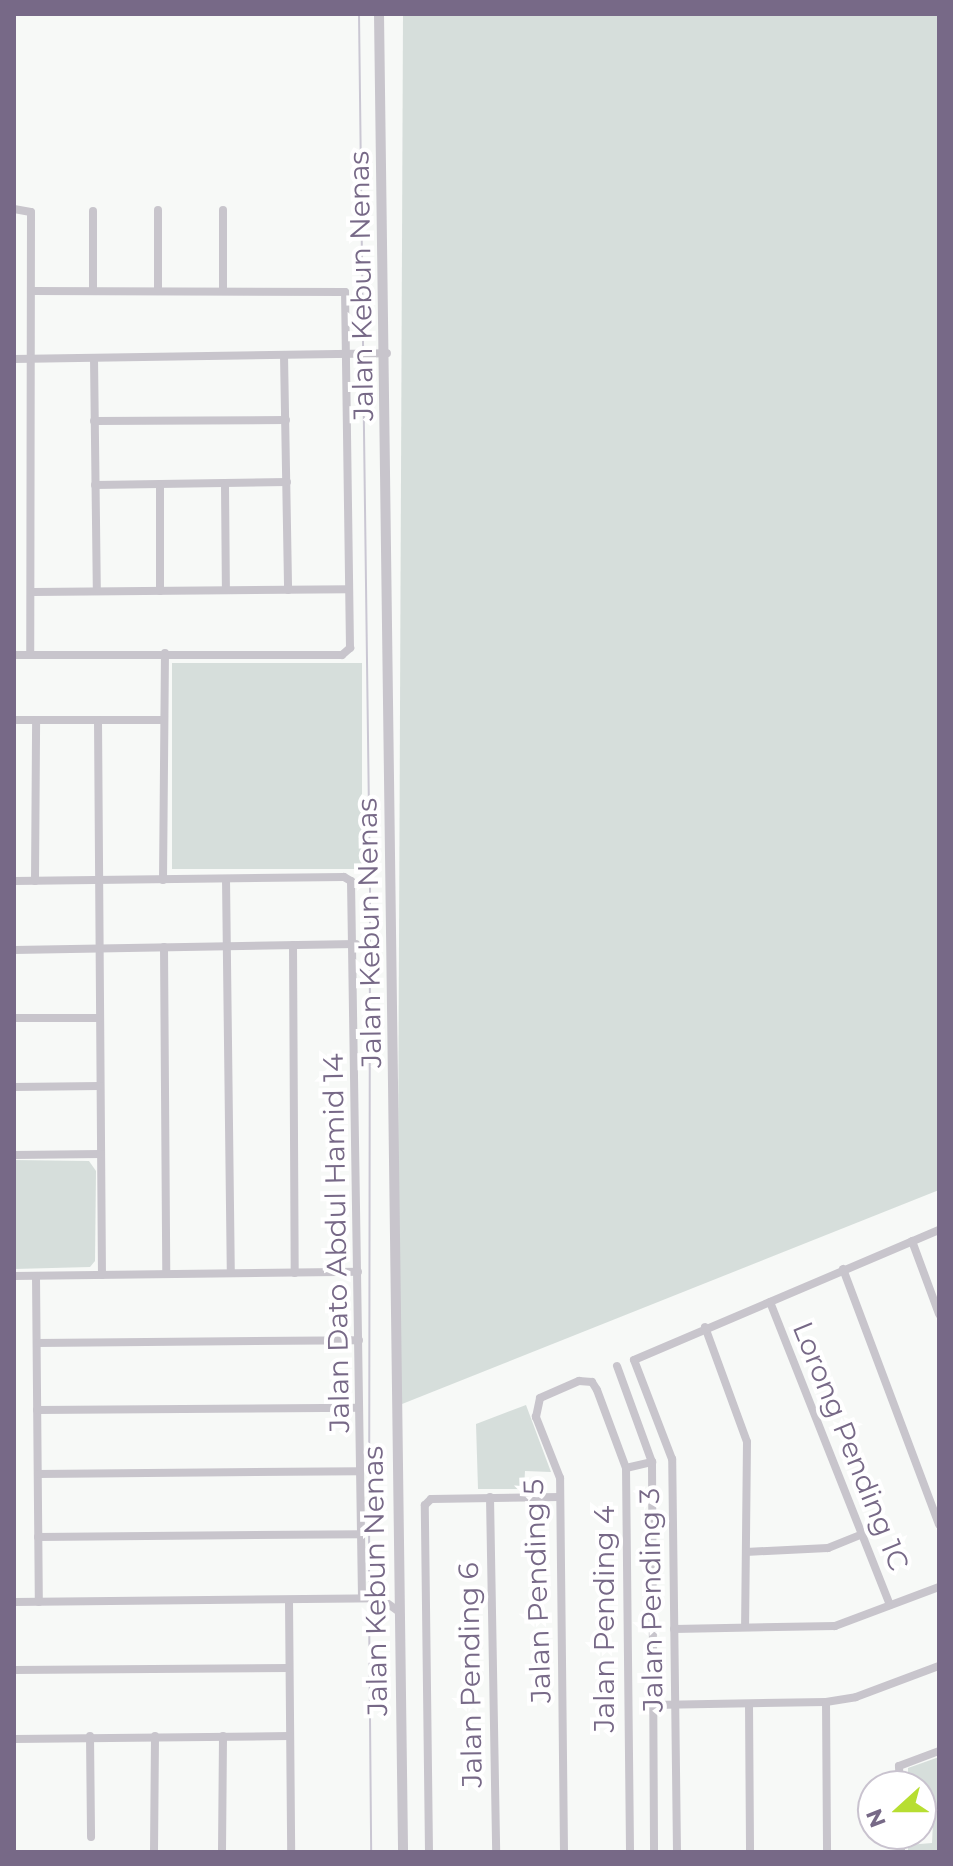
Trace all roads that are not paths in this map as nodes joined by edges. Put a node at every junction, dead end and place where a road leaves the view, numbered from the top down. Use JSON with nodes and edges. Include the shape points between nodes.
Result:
{"nodes":[{"id":1,"x":379,"y":14,"type":"edge"},
{"id":2,"x":14,"y":209,"type":"edge"},
{"id":3,"x":158,"y":210,"type":"dead end"},
{"id":4,"x":223,"y":210,"type":"dead end"},
{"id":5,"x":93,"y":211,"type":"dead end"},
{"id":6,"x":93,"y":290,"type":"junction"},
{"id":7,"x":158,"y":290,"type":"junction"},
{"id":8,"x":223,"y":290,"type":"junction"},
{"id":9,"x":31,"y":291,"type":"junction"},
{"id":10,"x":347,"y":353,"type":"junction"},
{"id":11,"x":387,"y":353,"type":"junction"},
{"id":12,"x":284,"y":355,"type":"junction"},
{"id":13,"x":94,"y":358,"type":"junction"},
{"id":14,"x":14,"y":359,"type":"edge"},
{"id":15,"x":32,"y":359,"type":"junction"},
{"id":16,"x":286,"y":420,"type":"junction"},
{"id":17,"x":94,"y":421,"type":"junction"},
{"id":18,"x":287,"y":482,"type":"junction"},
{"id":19,"x":95,"y":485,"type":"junction"},
{"id":20,"x":160,"y":485,"type":"junction"},
{"id":21,"x":225,"y":485,"type":"junction"},
{"id":22,"x":349,"y":589,"type":"junction"},
{"id":23,"x":226,"y":590,"type":"junction"},
{"id":24,"x":288,"y":590,"type":"junction"},
{"id":25,"x":97,"y":591,"type":"junction"},
{"id":26,"x":160,"y":591,"type":"junction"},
{"id":27,"x":33,"y":592,"type":"junction"},
{"id":28,"x":165,"y":653,"type":"junction"},
{"id":29,"x":14,"y":655,"type":"edge"},
{"id":30,"x":30,"y":655,"type":"junction"},
{"id":31,"x":14,"y":720,"type":"edge"},
{"id":32,"x":36,"y":720,"type":"junction"},
{"id":33,"x":98,"y":720,"type":"junction"},
{"id":34,"x":164,"y":720,"type":"junction"},
{"id":35,"x":226,"y":879,"type":"junction"},
{"id":36,"x":100,"y":880,"type":"junction"},
{"id":37,"x":163,"y":880,"type":"junction"},
{"id":38,"x":14,"y":881,"type":"edge"},
{"id":39,"x":35,"y":881,"type":"junction"},
{"id":40,"x":356,"y":944,"type":"junction"},
{"id":41,"x":293,"y":945,"type":"junction"},
{"id":42,"x":227,"y":946,"type":"junction"},
{"id":43,"x":164,"y":947,"type":"junction"},
{"id":44,"x":100,"y":948,"type":"junction"},
{"id":45,"x":14,"y":950,"type":"edge"},
{"id":46,"x":14,"y":1018,"type":"edge"},
{"id":47,"x":100,"y":1018,"type":"junction"},
{"id":48,"x":100,"y":1086,"type":"junction"},
{"id":49,"x":14,"y":1087,"type":"edge"},
{"id":50,"x":101,"y":1154,"type":"junction"},
{"id":51,"x":14,"y":1155,"type":"edge"},
{"id":52,"x":939,"y":1230,"type":"edge"},
{"id":53,"x":912,"y":1241,"type":"junction"},
{"id":54,"x":843,"y":1269,"type":"junction"},
{"id":55,"x":358,"y":1272,"type":"junction"},
{"id":56,"x":231,"y":1273,"type":"junction"},
{"id":57,"x":295,"y":1273,"type":"junction"},
{"id":58,"x":166,"y":1274,"type":"junction"},
{"id":59,"x":102,"y":1275,"type":"junction"},
{"id":60,"x":14,"y":1276,"type":"edge"},
{"id":61,"x":36,"y":1276,"type":"junction"},
{"id":62,"x":770,"y":1302,"type":"junction"},
{"id":63,"x":939,"y":1314,"type":"edge"},
{"id":64,"x":705,"y":1327,"type":"junction"},
{"id":65,"x":359,"y":1340,"type":"junction"},
{"id":66,"x":37,"y":1343,"type":"junction"},
{"id":67,"x":617,"y":1366,"type":"dead end"},
{"id":68,"x":597,"y":1390,"type":"joint"},
{"id":69,"x":359,"y":1408,"type":"junction"},
{"id":70,"x":37,"y":1410,"type":"junction"},
{"id":71,"x":652,"y":1462,"type":"junction"},
{"id":72,"x":626,"y":1468,"type":"junction"},
{"id":73,"x":360,"y":1471,"type":"junction"},
{"id":74,"x":38,"y":1474,"type":"junction"},
{"id":75,"x":490,"y":1497,"type":"junction"},
{"id":76,"x":560,"y":1497,"type":"junction"},
{"id":77,"x":939,"y":1525,"type":"edge"},
{"id":78,"x":361,"y":1534,"type":"junction"},
{"id":79,"x":862,"y":1534,"type":"junction"},
{"id":80,"x":38,"y":1537,"type":"junction"},
{"id":81,"x":746,"y":1552,"type":"junction"},
{"id":82,"x":939,"y":1587,"type":"edge"},
{"id":83,"x":362,"y":1597,"type":"junction"},
{"id":84,"x":289,"y":1601,"type":"junction"},
{"id":85,"x":14,"y":1602,"type":"edge"},
{"id":86,"x":39,"y":1602,"type":"junction"},
{"id":87,"x":890,"y":1605,"type":"junction"},
{"id":88,"x":399,"y":1612,"type":"junction"},
{"id":89,"x":745,"y":1627,"type":"junction"},
{"id":90,"x":674,"y":1629,"type":"junction"},
{"id":91,"x":939,"y":1666,"type":"edge"},
{"id":92,"x":289,"y":1668,"type":"junction"},
{"id":93,"x":14,"y":1670,"type":"edge"},
{"id":94,"x":826,"y":1702,"type":"junction"},
{"id":95,"x":749,"y":1704,"type":"junction"},
{"id":96,"x":653,"y":1705,"type":"junction"},
{"id":97,"x":674,"y":1705,"type":"junction"},
{"id":98,"x":90,"y":1736,"type":"junction"},
{"id":99,"x":155,"y":1736,"type":"junction"},
{"id":100,"x":223,"y":1736,"type":"junction"},
{"id":101,"x":290,"y":1736,"type":"junction"},
{"id":102,"x":14,"y":1739,"type":"edge"},
{"id":103,"x":939,"y":1751,"type":"edge"},
{"id":104,"x":899,"y":1770,"type":"edge"},
{"id":105,"x":91,"y":1837,"type":"dead end"},
{"id":106,"x":154,"y":1852,"type":"edge"},
{"id":107,"x":222,"y":1852,"type":"edge"},
{"id":108,"x":291,"y":1852,"type":"edge"},
{"id":109,"x":403,"y":1852,"type":"edge"},
{"id":110,"x":429,"y":1852,"type":"edge"},
{"id":111,"x":496,"y":1852,"type":"edge"},
{"id":112,"x":564,"y":1852,"type":"edge"},
{"id":113,"x":630,"y":1852,"type":"edge"},
{"id":114,"x":654,"y":1852,"type":"edge"},
{"id":115,"x":677,"y":1852,"type":"edge"},
{"id":116,"x":750,"y":1852,"type":"edge"},
{"id":117,"x":827,"y":1852,"type":"edge"}],
"edges":[{"from":1,"to":11,"type":"street","name":"Jalan Kebun Nenas"},
{"from":2,"to":9,"type":"street","via":[[31,212]]},
{"from":3,"to":7,"type":"street"},
{"from":4,"to":8,"type":"street"},
{"from":5,"to":6,"type":"street"},
{"from":6,"to":7,"type":"street"},
{"from":6,"to":9,"type":"street"},
{"from":7,"to":8,"type":"street"},
{"from":8,"to":10,"type":"street","via":[[345,292]]},
{"from":9,"to":15,"type":"street"},
{"from":10,"to":11,"type":"street"},
{"from":10,"to":12,"type":"street"},
{"from":10,"to":22,"type":"street"},
{"from":11,"to":88,"type":"street","name":"Jalan Kebun Nenas"},
{"from":12,"to":13,"type":"street"},
{"from":12,"to":16,"type":"street"},
{"from":13,"to":15,"type":"street"},
{"from":13,"to":17,"type":"street"},
{"from":14,"to":15,"type":"street"},
{"from":15,"to":27,"type":"street"},
{"from":16,"to":17,"type":"street"},
{"from":16,"to":18,"type":"street"},
{"from":17,"to":19,"type":"street"},
{"from":18,"to":21,"type":"street"},
{"from":18,"to":24,"type":"street"},
{"from":19,"to":20,"type":"street"},
{"from":19,"to":25,"type":"street"},
{"from":20,"to":21,"type":"street"},
{"from":20,"to":26,"type":"street"},
{"from":21,"to":23,"type":"street"},
{"from":22,"to":24,"type":"street"},
{"from":22,"to":28,"type":"street","via":[[347,652]]},
{"from":23,"to":24,"type":"street"},
{"from":23,"to":26,"type":"street"},
{"from":25,"to":26,"type":"street"},
{"from":25,"to":27,"type":"street"},
{"from":27,"to":30,"type":"street"},
{"from":28,"to":30,"type":"street"},
{"from":28,"to":34,"type":"street"},
{"from":29,"to":30,"type":"street"},
{"from":31,"to":32,"type":"street"},
{"from":32,"to":33,"type":"street"},
{"from":32,"to":39,"type":"street"},
{"from":33,"to":34,"type":"street"},
{"from":33,"to":36,"type":"street"},
{"from":34,"to":37,"type":"street"},
{"from":35,"to":37,"type":"street"},
{"from":35,"to":40,"type":"street","name":"Jalan Dato Abdul Hamid 14","via":[[344,877],[353,888]]},
{"from":35,"to":42,"type":"street"},
{"from":36,"to":37,"type":"street"},
{"from":36,"to":39,"type":"street"},
{"from":36,"to":44,"type":"street"},
{"from":38,"to":39,"type":"street"},
{"from":40,"to":41,"type":"street"},
{"from":40,"to":55,"type":"street","name":"Jalan Dato Abdul Hamid 14"},
{"from":41,"to":42,"type":"street"},
{"from":41,"to":57,"type":"street"},
{"from":42,"to":43,"type":"street"},
{"from":42,"to":56,"type":"street"},
{"from":43,"to":44,"type":"street"},
{"from":43,"to":58,"type":"street"},
{"from":44,"to":45,"type":"street"},
{"from":44,"to":47,"type":"street"},
{"from":46,"to":47,"type":"street"},
{"from":47,"to":48,"type":"street"},
{"from":48,"to":49,"type":"street"},
{"from":48,"to":50,"type":"street"},
{"from":50,"to":51,"type":"street"},
{"from":50,"to":59,"type":"street"},
{"from":52,"to":53,"type":"street"},
{"from":53,"to":54,"type":"street"},
{"from":53,"to":63,"type":"street"},
{"from":54,"to":62,"type":"street"},
{"from":54,"to":77,"type":"street"},
{"from":55,"to":57,"type":"street"},
{"from":55,"to":65,"type":"street","name":"Jalan Dato Abdul Hamid 14"},
{"from":56,"to":57,"type":"street"},
{"from":56,"to":58,"type":"street"},
{"from":58,"to":59,"type":"street"},
{"from":59,"to":61,"type":"street"},
{"from":60,"to":61,"type":"street"},
{"from":61,"to":66,"type":"street"},
{"from":62,"to":64,"type":"street"},
{"from":62,"to":79,"type":"street","name":"Lorong Pending 1C"},
{"from":64,"to":81,"type":"street","via":[[747,1442]]},
{"from":64,"to":90,"type":"street","name":"Jalan Pending 3","via":[[637,1356],[635,1365],[672,1459]]},
{"from":65,"to":66,"type":"street"},
{"from":65,"to":69,"type":"street","name":"Jalan Dato Abdul Hamid 14"},
{"from":66,"to":70,"type":"street"},
{"from":67,"to":71,"type":"street"},
{"from":68,"to":72,"type":"street","name":"Jalan Pending 4"},
{"from":68,"to":76,"type":"street","name":"Jalan Pending 5","via":[[592,1382],[579,1381],[540,1398],[536,1407],[537,1423],[560,1478]]},
{"from":69,"to":70,"type":"street"},
{"from":69,"to":73,"type":"street","name":"Jalan Dato Abdul Hamid 14"},
{"from":70,"to":74,"type":"street"},
{"from":71,"to":72,"type":"street"},
{"from":71,"to":96,"type":"street"},
{"from":72,"to":113,"type":"street","name":"Jalan Pending 4"},
{"from":73,"to":74,"type":"street"},
{"from":73,"to":78,"type":"street","name":"Jalan Dato Abdul Hamid 14"},
{"from":74,"to":80,"type":"street"},
{"from":75,"to":76,"type":"street"},
{"from":75,"to":110,"type":"street","via":[[431,1499],[425,1505]]},
{"from":75,"to":111,"type":"street","name":"Jalan Pending 6"},
{"from":76,"to":112,"type":"street","name":"Jalan Pending 5"},
{"from":78,"to":80,"type":"street"},
{"from":78,"to":83,"type":"street","name":"Jalan Dato Abdul Hamid 14"},
{"from":79,"to":81,"type":"street","via":[[828,1548]]},
{"from":79,"to":87,"type":"street","name":"Lorong Pending 1C"},
{"from":80,"to":86,"type":"street"},
{"from":81,"to":89,"type":"street"},
{"from":82,"to":87,"type":"street"},
{"from":83,"to":84,"type":"street"},
{"from":83,"to":88,"type":"street","via":[[386,1599]]},
{"from":84,"to":86,"type":"street"},
{"from":84,"to":92,"type":"street"},
{"from":85,"to":86,"type":"street"},
{"from":87,"to":89,"type":"street","via":[[835,1626]]},
{"from":88,"to":109,"type":"street","name":"Jalan Kebun Nenas"},
{"from":89,"to":90,"type":"street"},
{"from":90,"to":97,"type":"street","name":"Jalan Pending 3"},
{"from":91,"to":94,"type":"street","via":[[856,1697]]},
{"from":92,"to":93,"type":"street"},
{"from":92,"to":101,"type":"street"},
{"from":94,"to":95,"type":"street"},
{"from":94,"to":117,"type":"street"},
{"from":95,"to":97,"type":"street"},
{"from":95,"to":116,"type":"street"},
{"from":96,"to":97,"type":"street"},
{"from":96,"to":114,"type":"street"},
{"from":97,"to":115,"type":"street","name":"Jalan Pending 3"},
{"from":98,"to":99,"type":"street"},
{"from":98,"to":102,"type":"street"},
{"from":98,"to":105,"type":"street"},
{"from":99,"to":100,"type":"street"},
{"from":99,"to":106,"type":"street"},
{"from":100,"to":101,"type":"street"},
{"from":100,"to":107,"type":"street"},
{"from":101,"to":108,"type":"street"},
{"from":103,"to":104,"type":"street"}]}
